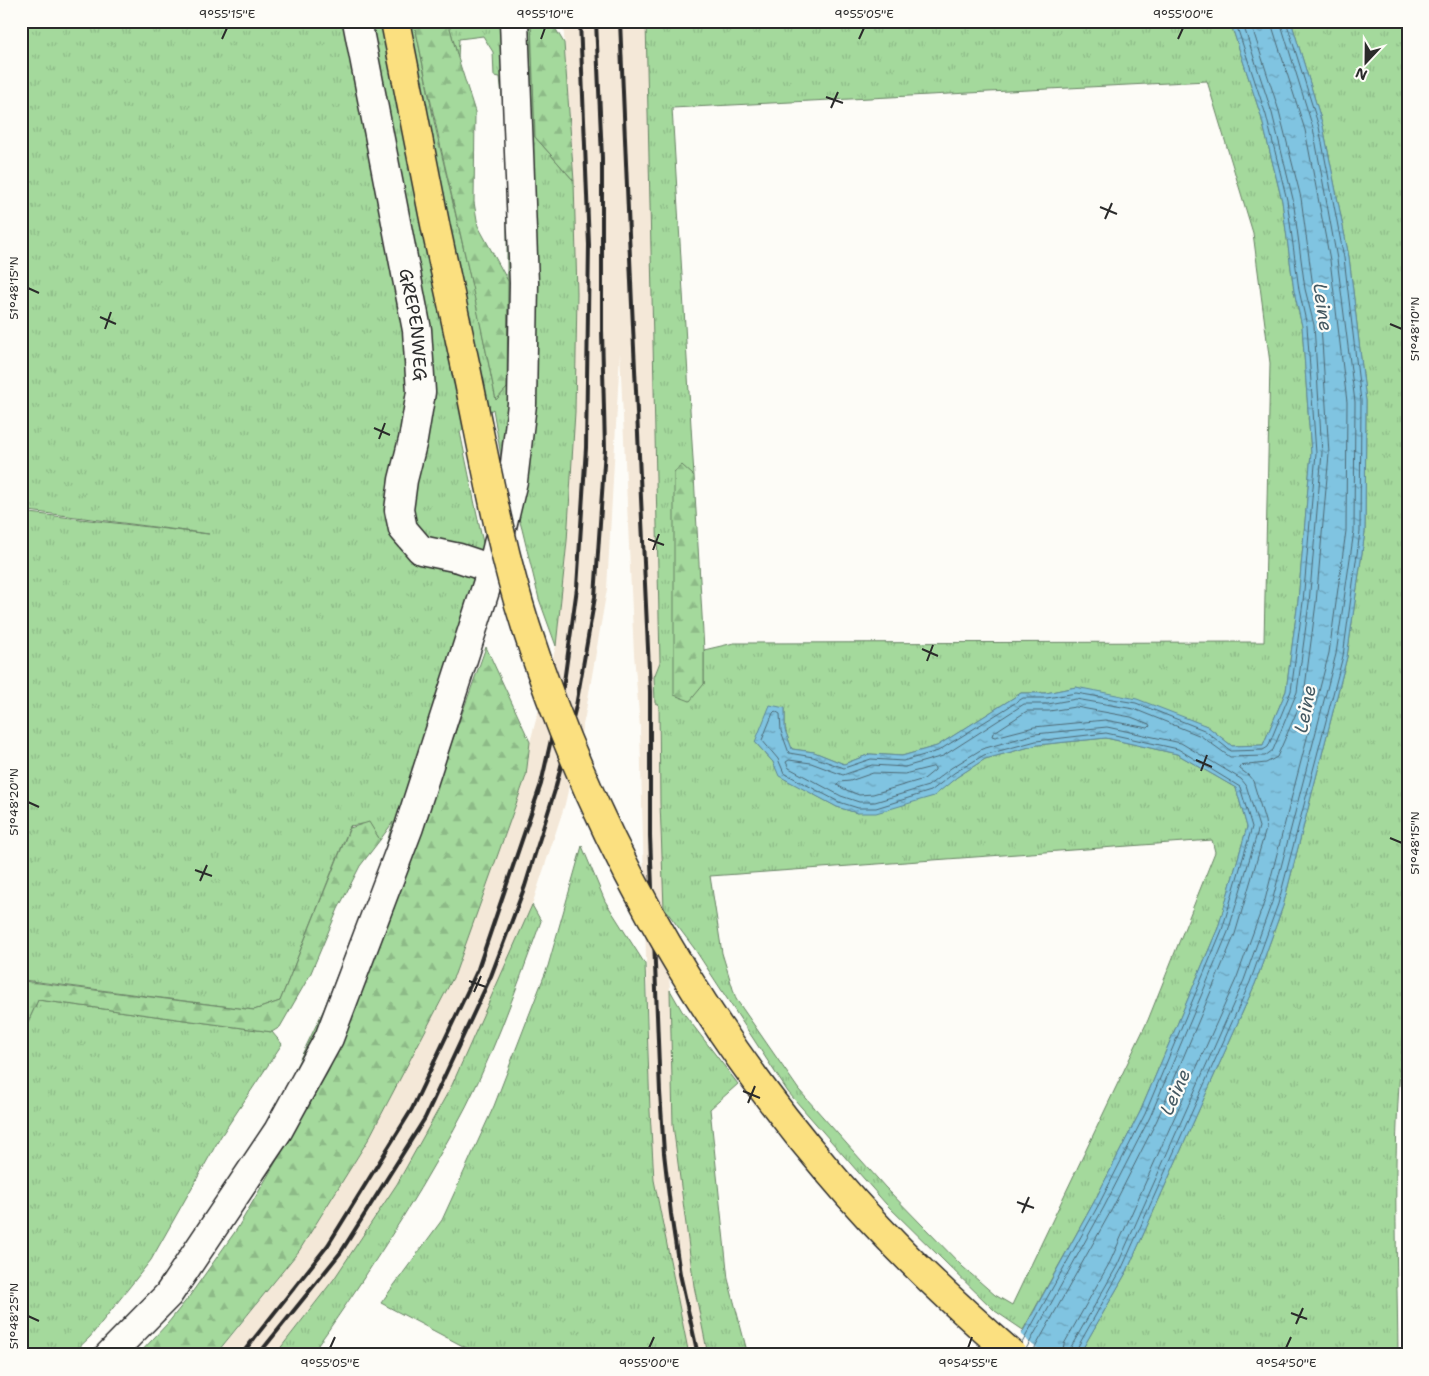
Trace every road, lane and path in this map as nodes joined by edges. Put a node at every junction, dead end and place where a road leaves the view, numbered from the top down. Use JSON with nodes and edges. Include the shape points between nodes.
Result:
{"nodes":[{"id":1,"x":358,"y":21,"type":"edge"},
{"id":2,"x":395,"y":21,"type":"edge"},
{"id":3,"x":514,"y":21,"type":"edge"},
{"id":4,"x":492,"y":569,"type":"junction"},
{"id":5,"x":109,"y":1355,"type":"edge"},
{"id":6,"x":1013,"y":1355,"type":"edge"}],
"edges":[{"from":1,"to":4,"type":"street","name":"GREPENWEG","via":[[417,330],[421,392],[399,510],[403,528],[421,550]]},
{"from":2,"to":6,"type":"main road","bridge":true,"via":[[507,561],[540,668],[591,799],[674,957],[736,1052],[786,1120],[871,1220],[917,1268]]},
{"from":3,"to":4,"type":"street","via":[[524,283],[522,404],[513,482]]},
{"from":4,"to":5,"type":"street","via":[[409,827],[329,1038],[278,1131],[168,1295]]}]}
